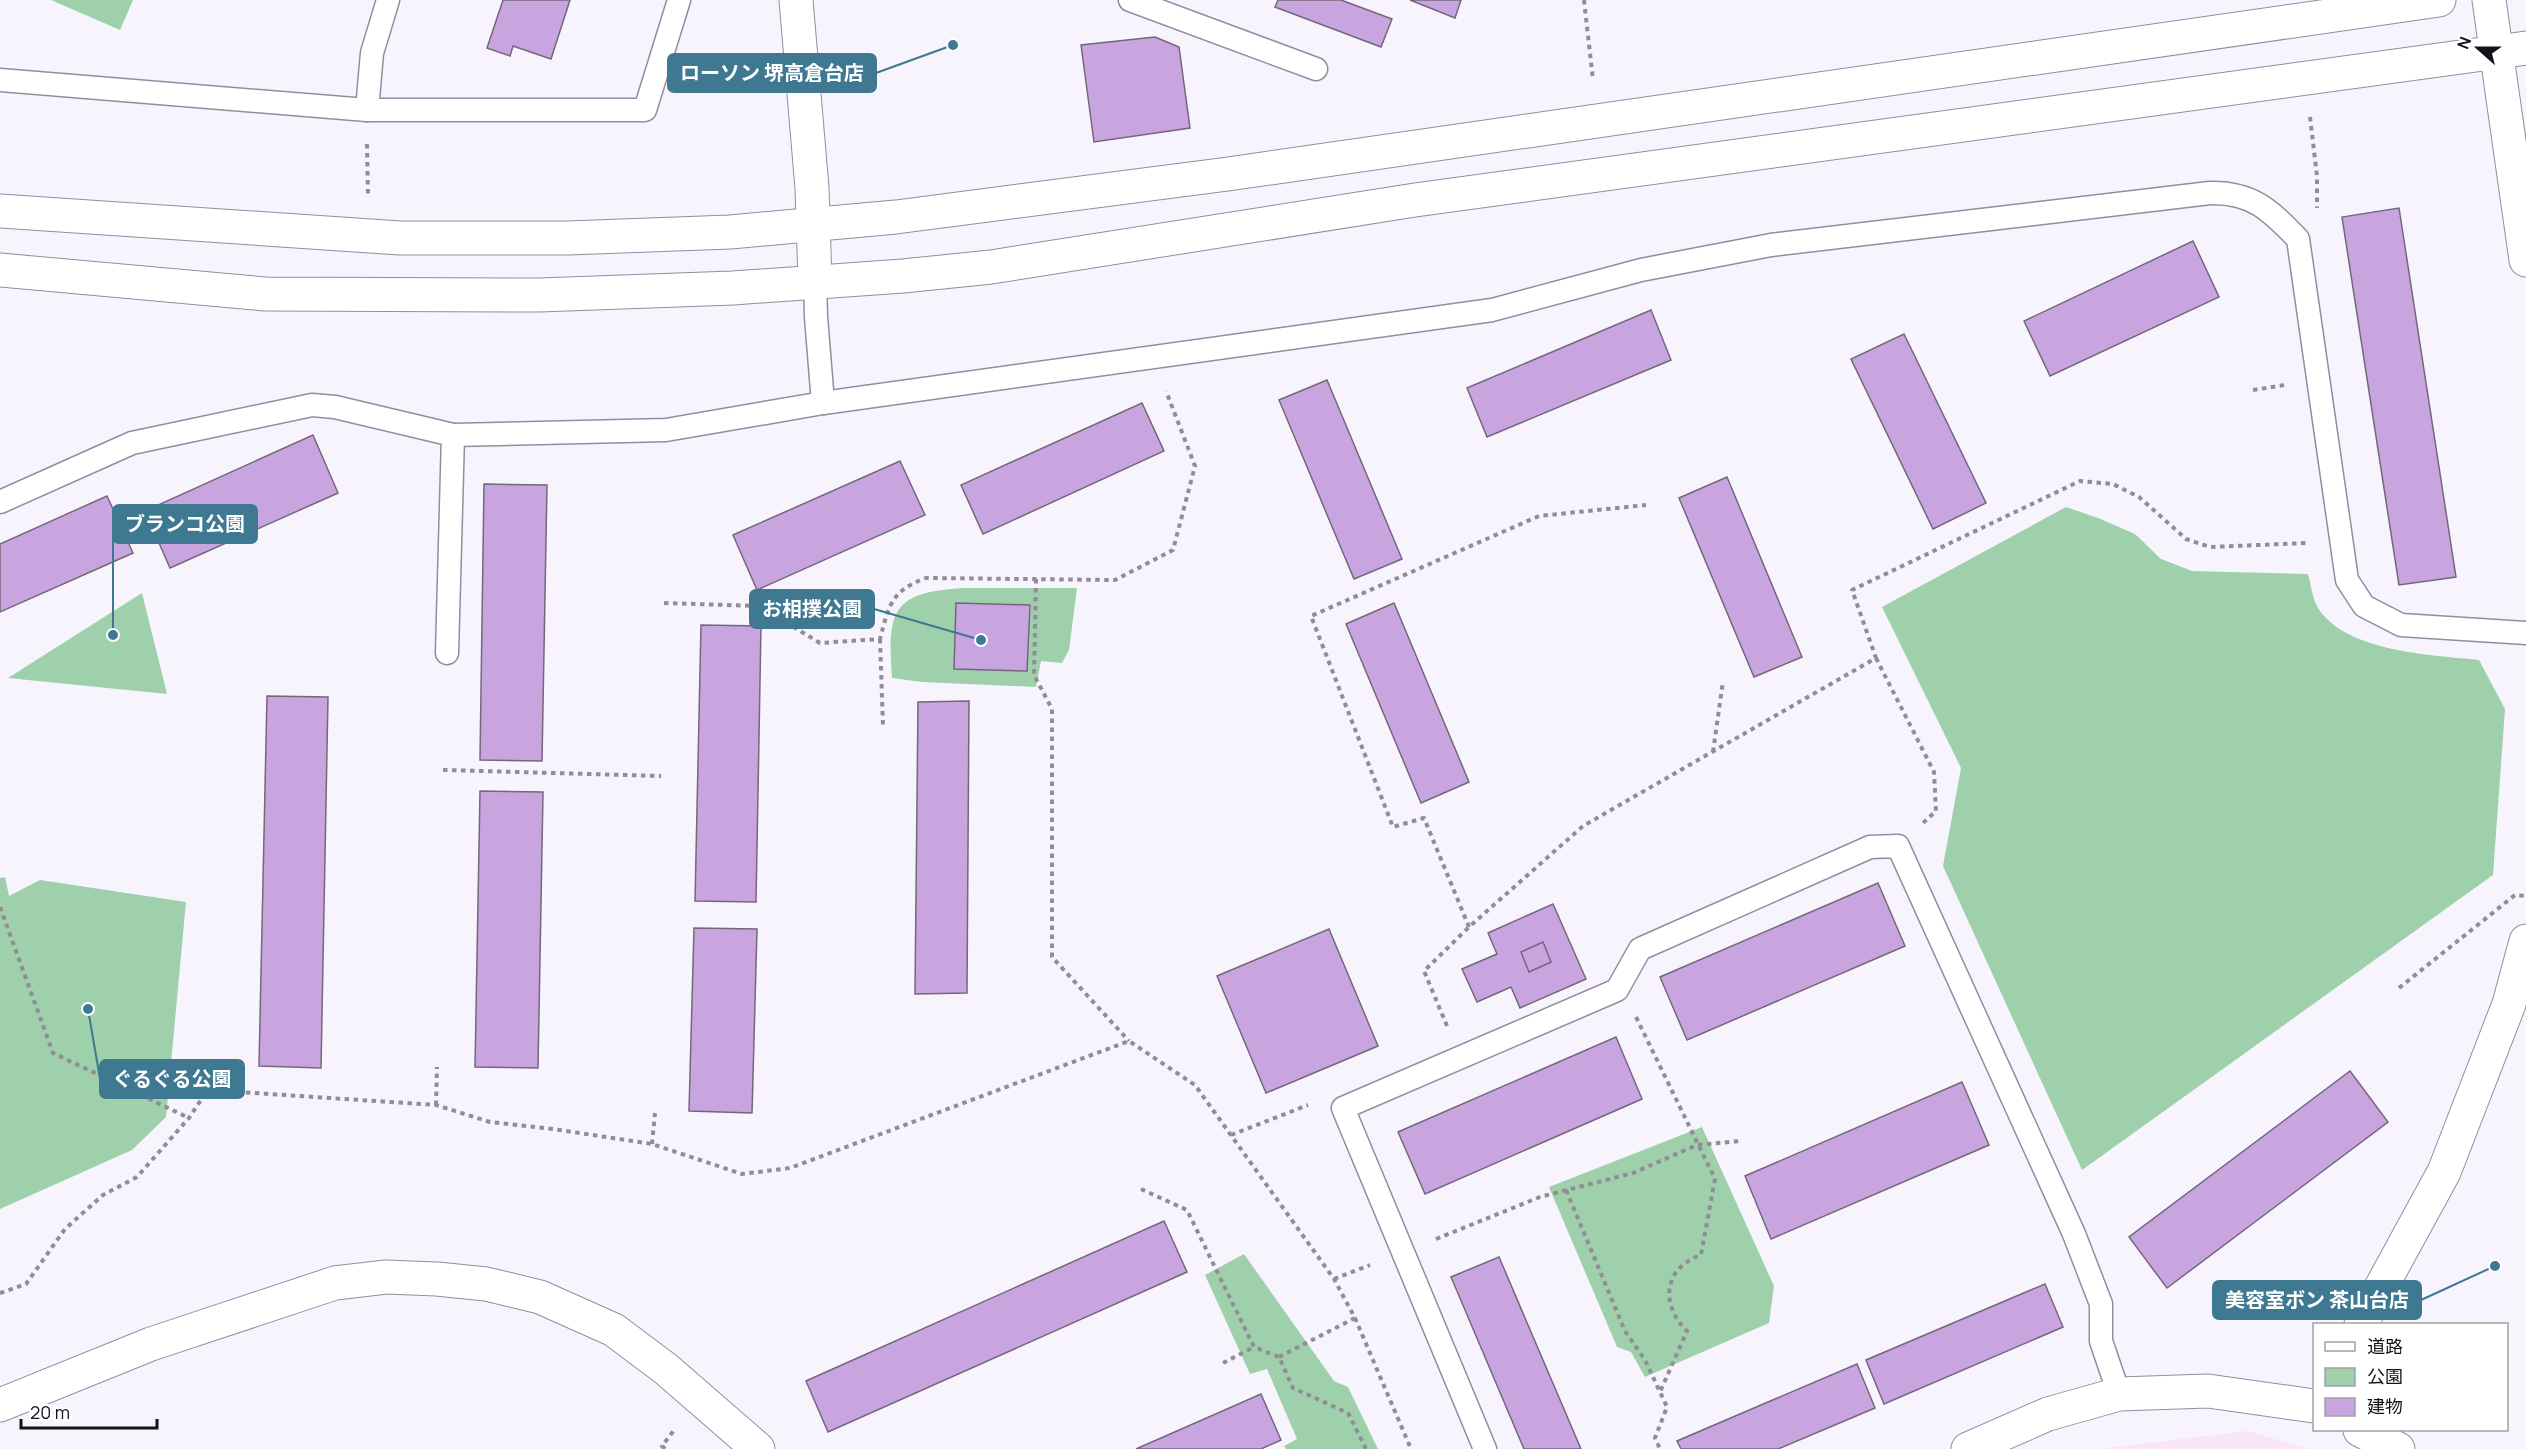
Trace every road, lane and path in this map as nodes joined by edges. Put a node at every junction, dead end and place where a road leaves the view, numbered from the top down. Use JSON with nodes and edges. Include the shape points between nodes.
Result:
{"nodes":[{"id":1,"x":388,"y":0,"type":"edge"},
{"id":2,"x":679,"y":0,"type":"edge"},
{"id":3,"x":796,"y":0,"type":"edge"},
{"id":4,"x":1130,"y":0,"type":"edge"},
{"id":5,"x":1584,"y":0,"type":"edge"},
{"id":6,"x":2439,"y":0,"type":"edge"},
{"id":7,"x":2488,"y":0,"type":"edge"},
{"id":8,"x":2511,"y":51,"type":"edge"},
{"id":9,"x":1317,"y":69,"type":"dead end"},
{"id":10,"x":0,"y":80,"type":"edge"},
{"id":11,"x":1593,"y":83,"type":"dead end"},
{"id":12,"x":367,"y":110,"type":"junction"},
{"id":13,"x":2309,"y":113,"type":"dead end"},
{"id":14,"x":2317,"y":177,"type":"dead end"},
{"id":15,"x":368,"y":203,"type":"dead end"},
{"id":16,"x":0,"y":211,"type":"edge"},
{"id":17,"x":812,"y":225,"type":"junction"},
{"id":18,"x":2526,"y":260,"type":"edge"},
{"id":19,"x":0,"y":270,"type":"edge"},
{"id":20,"x":815,"y":282,"type":"junction"},
{"id":21,"x":1153,"y":357,"type":"junction"},
{"id":22,"x":823,"y":403,"type":"junction"},
{"id":23,"x":453,"y":435,"type":"junction"},
{"id":24,"x":0,"y":502,"type":"edge"},
{"id":25,"x":1646,"y":505,"type":"dead end"},
{"id":26,"x":2341,"y":540,"type":"junction"},
{"id":27,"x":1036,"y":579,"type":"junction"},
{"id":28,"x":664,"y":603,"type":"dead end"},
{"id":29,"x":2526,"y":633,"type":"edge"},
{"id":30,"x":880,"y":639,"type":"junction"},
{"id":31,"x":447,"y":653,"type":"dead end"},
{"id":32,"x":1876,"y":658,"type":"junction"},
{"id":33,"x":1723,"y":681,"type":"dead end"},
{"id":34,"x":883,"y":726,"type":"dead end"},
{"id":35,"x":1713,"y":752,"type":"junction"},
{"id":36,"x":443,"y":770,"type":"dead end"},
{"id":37,"x":661,"y":776,"type":"dead end"},
{"id":38,"x":1898,"y":846,"type":"junction"},
{"id":39,"x":2526,"y":896,"type":"edge"},
{"id":40,"x":0,"y":907,"type":"edge"},
{"id":41,"x":1469,"y":927,"type":"junction"},
{"id":42,"x":2526,"y":941,"type":"edge"},
{"id":43,"x":2399,"y":988,"type":"dead end"},
{"id":44,"x":1617,"y":990,"type":"junction"},
{"id":45,"x":1129,"y":1041,"type":"junction"},
{"id":46,"x":1460,"y":1057,"type":"junction"},
{"id":47,"x":227,"y":1060,"type":"dead end"},
{"id":48,"x":437,"y":1067,"type":"dead end"},
{"id":49,"x":224,"y":1091,"type":"junction"},
{"id":50,"x":436,"y":1105,"type":"junction"},
{"id":51,"x":1343,"y":1108,"type":"junction"},
{"id":52,"x":655,"y":1113,"type":"dead end"},
{"id":53,"x":189,"y":1118,"type":"junction"},
{"id":54,"x":1231,"y":1135,"type":"junction"},
{"id":55,"x":1740,"y":1141,"type":"dead end"},
{"id":56,"x":652,"y":1144,"type":"junction"},
{"id":57,"x":1697,"y":1145,"type":"junction"},
{"id":58,"x":1142,"y":1189,"type":"dead end"},
{"id":59,"x":1566,"y":1190,"type":"junction"},
{"id":60,"x":1403,"y":1252,"type":"junction"},
{"id":61,"x":1334,"y":1280,"type":"junction"},
{"id":62,"x":0,"y":1293,"type":"edge"},
{"id":63,"x":1354,"y":1318,"type":"junction"},
{"id":64,"x":2362,"y":1323,"type":"edge"},
{"id":65,"x":1254,"y":1347,"type":"junction"},
{"id":66,"x":1279,"y":1357,"type":"junction"},
{"id":67,"x":1223,"y":1364,"type":"dead end"},
{"id":68,"x":1660,"y":1392,"type":"junction"},
{"id":69,"x":2119,"y":1394,"type":"junction"},
{"id":70,"x":0,"y":1405,"type":"edge"},
{"id":71,"x":2313,"y":1406,"type":"edge"},
{"id":72,"x":2362,"y":1431,"type":"edge"},
{"id":73,"x":758,"y":1449,"type":"edge"},
{"id":74,"x":1366,"y":1449,"type":"edge"},
{"id":75,"x":1411,"y":1449,"type":"edge"},
{"id":76,"x":1485,"y":1449,"type":"edge"},
{"id":77,"x":1660,"y":1449,"type":"edge"},
{"id":78,"x":1968,"y":1449,"type":"edge"},
{"id":79,"x":2398,"y":1449,"type":"edge"}],
"edges":[{"from":1,"to":12,"type":"lane","via":[[372,53]]},
{"from":2,"to":12,"type":"lane","via":[[645,110]]},
{"from":3,"to":17,"type":"street"},
{"from":4,"to":9,"type":"lane"},
{"from":5,"to":11,"type":"path"},
{"from":6,"to":17,"type":"street","via":[[1228,174]]},
{"from":7,"to":8,"type":"street"},
{"from":8,"to":18,"type":"street"},
{"from":8,"to":20,"type":"street","via":[[1415,200],[991,267]]},
{"from":10,"to":12,"type":"lane"},
{"from":12,"to":15,"type":"path"},
{"from":13,"to":14,"type":"path"},
{"from":16,"to":17,"type":"street","via":[[400,238],[568,238]]},
{"from":17,"to":20,"type":"street"},
{"from":19,"to":20,"type":"street","via":[[265,294],[539,295]]},
{"from":20,"to":22,"type":"lane"},
{"from":21,"to":22,"type":"lane"},
{"from":21,"to":26,"type":"lane","via":[[1492,310],[1641,270],[1771,245],[2231,193],[2272,212],[2298,239]]},
{"from":21,"to":27,"type":"path","via":[[1195,466],[1173,550],[1115,580]]},
{"from":22,"to":23,"type":"lane","via":[[666,430]]},
{"from":23,"to":24,"type":"lane","via":[[312,405],[132,443]]},
{"from":23,"to":31,"type":"lane"},
{"from":25,"to":41,"type":"path","via":[[1539,516],[1311,616],[1393,827],[1424,818]]},
{"from":26,"to":29,"type":"lane","via":[[2347,580],[2364,606],[2401,624]]},
{"from":26,"to":32,"type":"path","via":[[2210,547],[2186,539],[2139,497],[2113,484],[2080,481],[1852,590]]},
{"from":27,"to":30,"type":"path","via":[[926,578],[909,585],[889,604]]},
{"from":27,"to":45,"type":"path","via":[[1034,675],[1052,708],[1052,957]]},
{"from":28,"to":30,"type":"path","via":[[759,606],[820,643]]},
{"from":30,"to":34,"type":"path"},
{"from":32,"to":35,"type":"path"},
{"from":32,"to":38,"type":"path","via":[[1934,772],[1936,811]]},
{"from":33,"to":35,"type":"path"},
{"from":35,"to":41,"type":"path","via":[[1583,826]]},
{"from":36,"to":37,"type":"path"},
{"from":38,"to":44,"type":"lane","via":[[1870,847],[1640,949]]},
{"from":38,"to":69,"type":"lane","via":[[2078,1244],[2101,1304],[2101,1341]]},
{"from":39,"to":43,"type":"path","via":[[2515,895]]},
{"from":40,"to":53,"type":"path","via":[[52,1053]]},
{"from":41,"to":46,"type":"path","via":[[1424,971]]},
{"from":42,"to":64,"type":"street","via":[[2509,1004],[2444,1172]]},
{"from":44,"to":46,"type":"lane"},
{"from":44,"to":57,"type":"path","via":[[1629,1003]]},
{"from":45,"to":54,"type":"path","via":[[1195,1085]]},
{"from":45,"to":56,"type":"path","via":[[790,1168],[742,1174]]},
{"from":46,"to":51,"type":"lane"},
{"from":47,"to":49,"type":"path"},
{"from":48,"to":50,"type":"path"},
{"from":49,"to":50,"type":"path"},
{"from":49,"to":53,"type":"path","via":[[205,1094]]},
{"from":50,"to":56,"type":"path","via":[[490,1122]]},
{"from":51,"to":54,"type":"path","via":[[1318,1101]]},
{"from":51,"to":60,"type":"lane"},
{"from":52,"to":56,"type":"path"},
{"from":53,"to":62,"type":"path","via":[[137,1177],[103,1195],[65,1229],[26,1284]]},
{"from":54,"to":61,"type":"path"},
{"from":55,"to":57,"type":"path"},
{"from":57,"to":59,"type":"path","via":[[1633,1173]]},
{"from":57,"to":68,"type":"path","via":[[1715,1179],[1701,1256],[1688,1260],[1674,1277],[1668,1293],[1670,1309],[1687,1331]]},
{"from":58,"to":65,"type":"path","via":[[1187,1210]]},
{"from":59,"to":60,"type":"path"},
{"from":59,"to":68,"type":"path","via":[[1625,1331]]},
{"from":60,"to":61,"type":"path"},
{"from":60,"to":76,"type":"lane"},
{"from":61,"to":63,"type":"path"},
{"from":63,"to":66,"type":"path"},
{"from":63,"to":75,"type":"path"},
{"from":65,"to":66,"type":"path"},
{"from":65,"to":67,"type":"path"},
{"from":66,"to":74,"type":"path","via":[[1293,1388],[1348,1413]]},
{"from":68,"to":77,"type":"path","via":[[1667,1407],[1656,1438]]},
{"from":69,"to":71,"type":"street","via":[[2208,1391]]},
{"from":69,"to":78,"type":"street","via":[[2048,1414]]},
{"from":70,"to":73,"type":"street","via":[[151,1344],[335,1283],[386,1277],[437,1279],[486,1284],[540,1298],[614,1330],[666,1369]]},
{"from":72,"to":79,"type":"street"}]}
